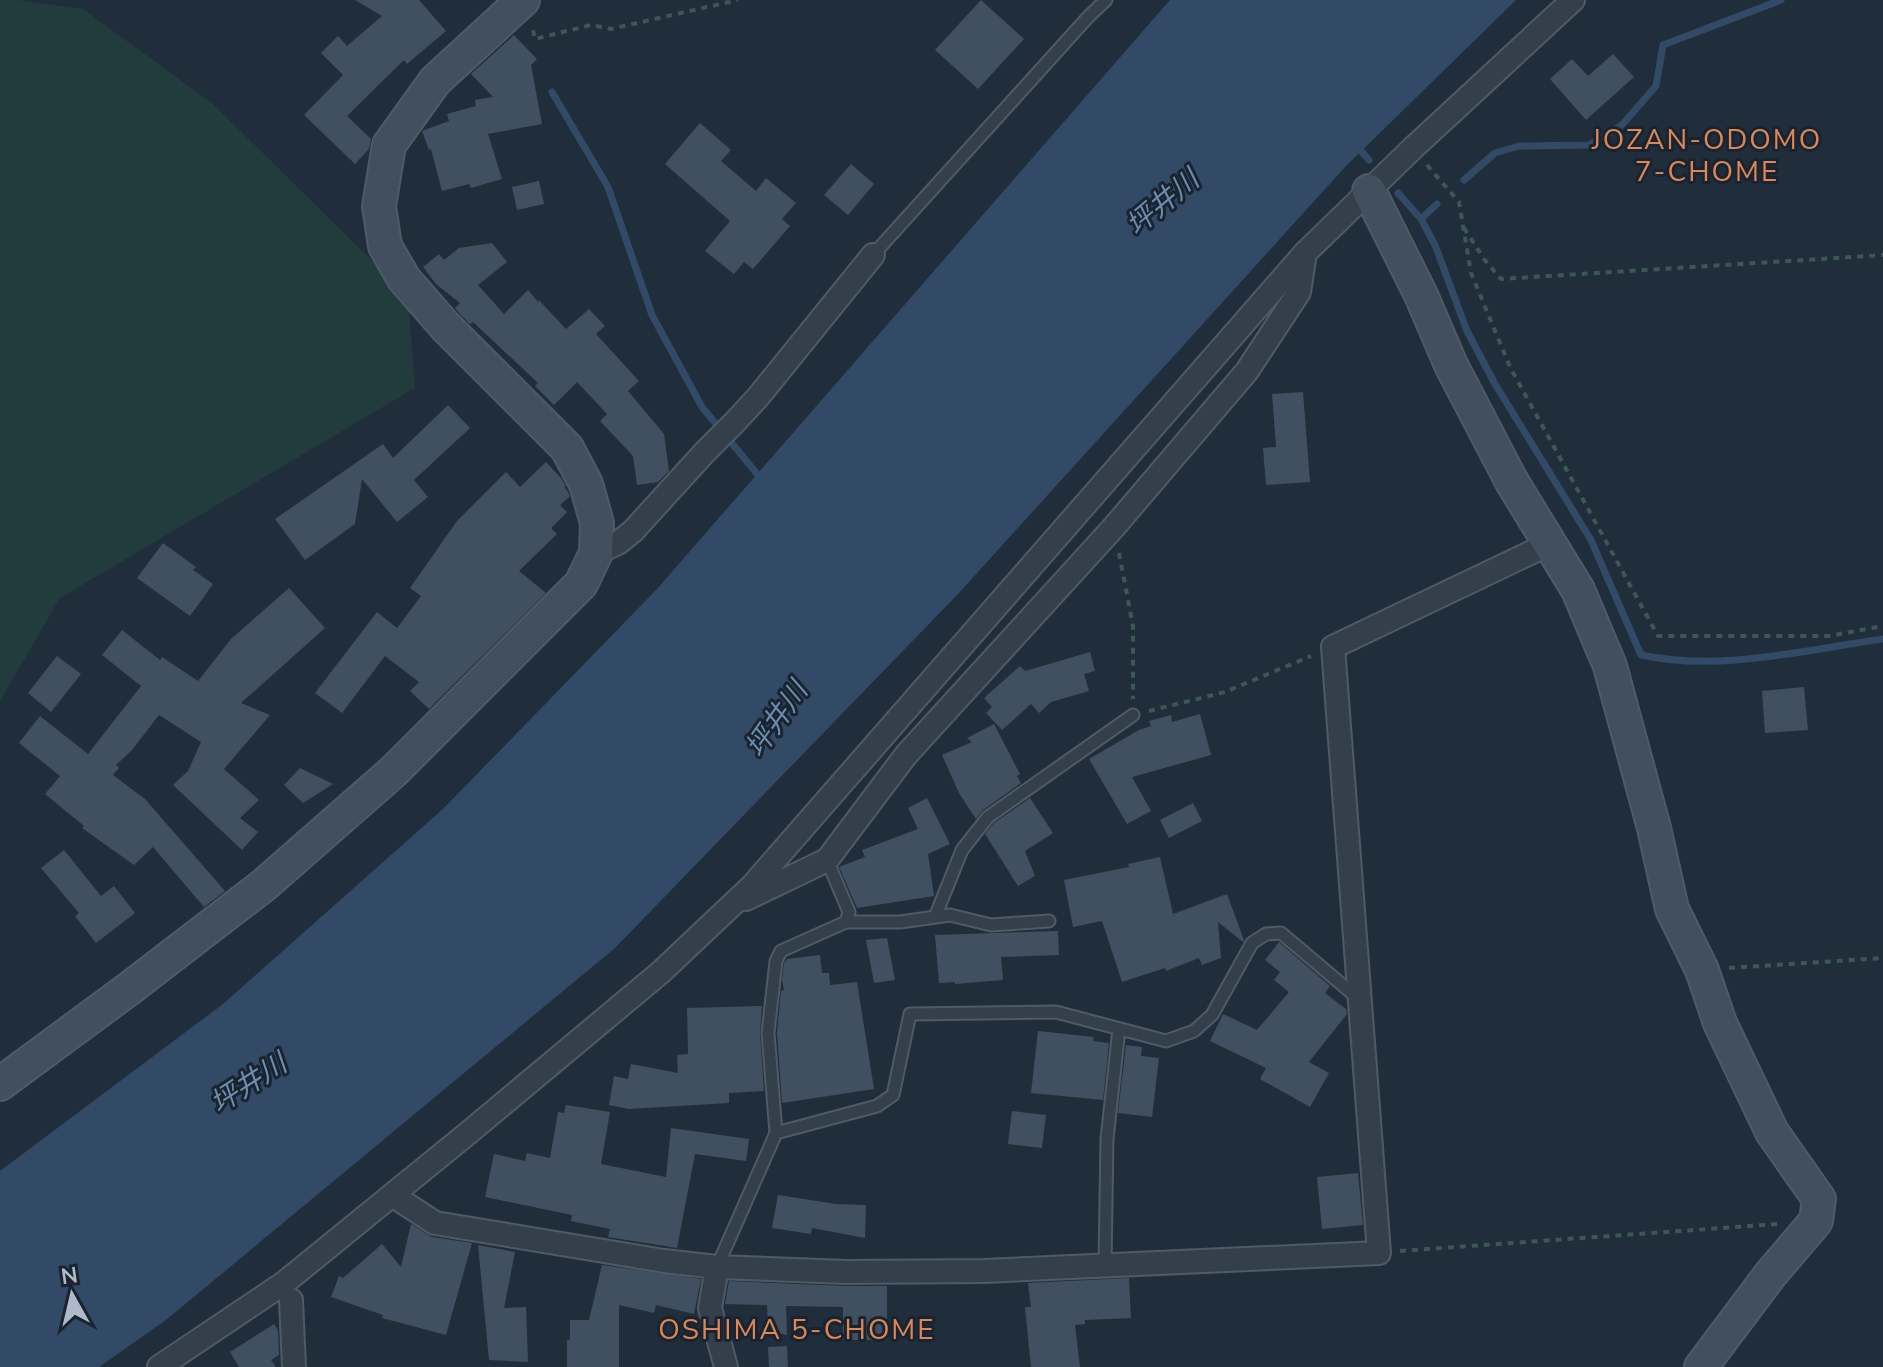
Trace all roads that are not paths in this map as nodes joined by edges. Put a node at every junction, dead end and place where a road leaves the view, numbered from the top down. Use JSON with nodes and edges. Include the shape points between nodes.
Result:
{"nodes":[{"id":1,"x":1106,"y":0,"type":"edge"},
{"id":2,"x":1573,"y":0,"type":"edge"},
{"id":3,"x":528,"y":13,"type":"edge"},
{"id":4,"x":1369,"y":191,"type":"junction"},
{"id":5,"x":1305,"y":253,"type":"junction"},
{"id":6,"x":873,"y":255,"type":"joint"},
{"id":7,"x":1549,"y":544,"type":"junction"},
{"id":8,"x":596,"y":553,"type":"junction"},
{"id":9,"x":1133,"y":715,"type":"road end"},
{"id":10,"x":827,"y":860,"type":"junction"},
{"id":11,"x":730,"y":906,"type":"junction"},
{"id":12,"x":935,"y":917,"type":"junction"},
{"id":13,"x":1049,"y":921,"type":"dead end"},
{"id":14,"x":846,"y":922,"type":"junction"},
{"id":15,"x":1359,"y":999,"type":"junction"},
{"id":16,"x":1119,"y":1029,"type":"junction"},
{"id":17,"x":0,"y":1084,"type":"edge"},
{"id":18,"x":776,"y":1133,"type":"junction"},
{"id":19,"x":392,"y":1195,"type":"junction"},
{"id":20,"x":1105,"y":1265,"type":"junction"},
{"id":21,"x":717,"y":1267,"type":"junction"},
{"id":22,"x":291,"y":1300,"type":"dead end"},
{"id":23,"x":159,"y":1367,"type":"edge"},
{"id":24,"x":294,"y":1367,"type":"edge"},
{"id":25,"x":726,"y":1367,"type":"edge"},
{"id":26,"x":1701,"y":1367,"type":"edge"}],
"edges":[{"from":1,"to":6,"type":"lane"},
{"from":2,"to":4,"type":"street"},
{"from":3,"to":8,"type":"street","via":[[435,81],[389,145],[379,206],[385,246],[404,279],[567,448],[586,484],[597,523]]},
{"from":4,"to":5,"type":"street"},
{"from":4,"to":7,"type":"street","via":[[1451,365]]},
{"from":5,"to":10,"type":"street","via":[[1299,292],[1247,371],[1114,527],[906,755]]},
{"from":5,"to":11,"type":"street"},
{"from":6,"to":8,"type":"street","via":[[734,423],[633,531]]},
{"from":7,"to":15,"type":"street","via":[[1333,647]]},
{"from":7,"to":26,"type":"street","via":[[1578,590],[1610,666],[1672,909],[1772,1132],[1819,1199],[1816,1221]]},
{"from":8,"to":17,"type":"street","via":[[581,584],[394,771],[264,885]]},
{"from":9,"to":12,"type":"lane","via":[[988,817],[962,850]]},
{"from":10,"to":11,"type":"street"},
{"from":10,"to":14,"type":"lane","via":[[849,912]]},
{"from":11,"to":19,"type":"street","via":[[661,972]]},
{"from":12,"to":13,"type":"lane","via":[[950,915],[991,925]]},
{"from":12,"to":14,"type":"lane"},
{"from":14,"to":18,"type":"lane","via":[[781,951],[776,961],[768,1033]]},
{"from":15,"to":16,"type":"lane","via":[[1281,933],[1266,934],[1252,943],[1212,1015],[1194,1031],[1166,1041]]},
{"from":15,"to":20,"type":"street","via":[[1379,1253]]},
{"from":16,"to":18,"type":"lane","via":[[1056,1012],[910,1014],[893,1095],[877,1106]]},
{"from":16,"to":20,"type":"lane","via":[[1107,1139]]},
{"from":18,"to":21,"type":"lane"},
{"from":19,"to":21,"type":"street","via":[[435,1223]]},
{"from":19,"to":23,"type":"street","via":[[284,1283]]},
{"from":20,"to":21,"type":"street","via":[[862,1272]]},
{"from":21,"to":25,"type":"street","via":[[710,1308]]},
{"from":22,"to":24,"type":"street"}]}
